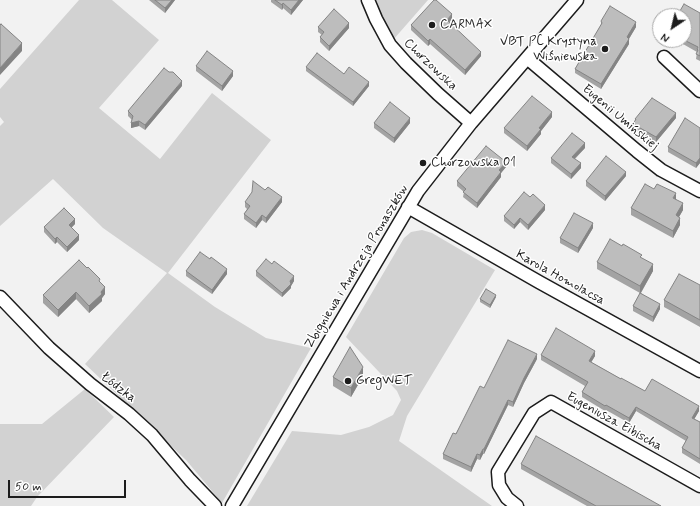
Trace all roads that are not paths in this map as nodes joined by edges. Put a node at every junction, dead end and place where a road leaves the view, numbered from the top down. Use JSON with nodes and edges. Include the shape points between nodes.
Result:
{"nodes":[{"id":1,"x":368,"y":0,"type":"edge"},
{"id":2,"x":577,"y":0,"type":"edge"},
{"id":3,"x":664,"y":57,"type":"dead end"},
{"id":4,"x":527,"y":58,"type":"junction"},
{"id":5,"x":700,"y":91,"type":"edge"},
{"id":6,"x":471,"y":123,"type":"junction"},
{"id":7,"x":700,"y":191,"type":"edge"},
{"id":8,"x":408,"y":207,"type":"junction"},
{"id":9,"x":0,"y":297,"type":"edge"},
{"id":10,"x":700,"y":371,"type":"edge"},
{"id":11,"x":700,"y":486,"type":"edge"},
{"id":12,"x":215,"y":506,"type":"edge"},
{"id":13,"x":232,"y":506,"type":"edge"},
{"id":14,"x":517,"y":506,"type":"edge"}],
"edges":[{"from":1,"to":6,"type":"street","name":"Chorzowska","via":[[390,45],[438,94]]},
{"from":2,"to":4,"type":"street","name":"Zbigniewa i Andrzeja Pronaszków"},
{"from":3,"to":5,"type":"street"},
{"from":4,"to":6,"type":"street","name":"Zbigniewa i Andrzeja Pronaszków"},
{"from":4,"to":7,"type":"street","name":"Eugenii Umińskiej","via":[[661,170]]},
{"from":6,"to":8,"type":"street","name":"Zbigniewa i Andrzeja Pronaszków"},
{"from":8,"to":10,"type":"street","name":"Karola Homolacsa"},
{"from":8,"to":13,"type":"street","name":"Zbigniewa i Andrzeja Pronaszków"},
{"from":9,"to":12,"type":"street","name":"Łódzka","via":[[49,348],[152,435]]},
{"from":11,"to":14,"type":"street","name":"Eugeniusza Eibischa","via":[[551,402],[534,413],[498,472],[499,485],[507,498]]}]}
